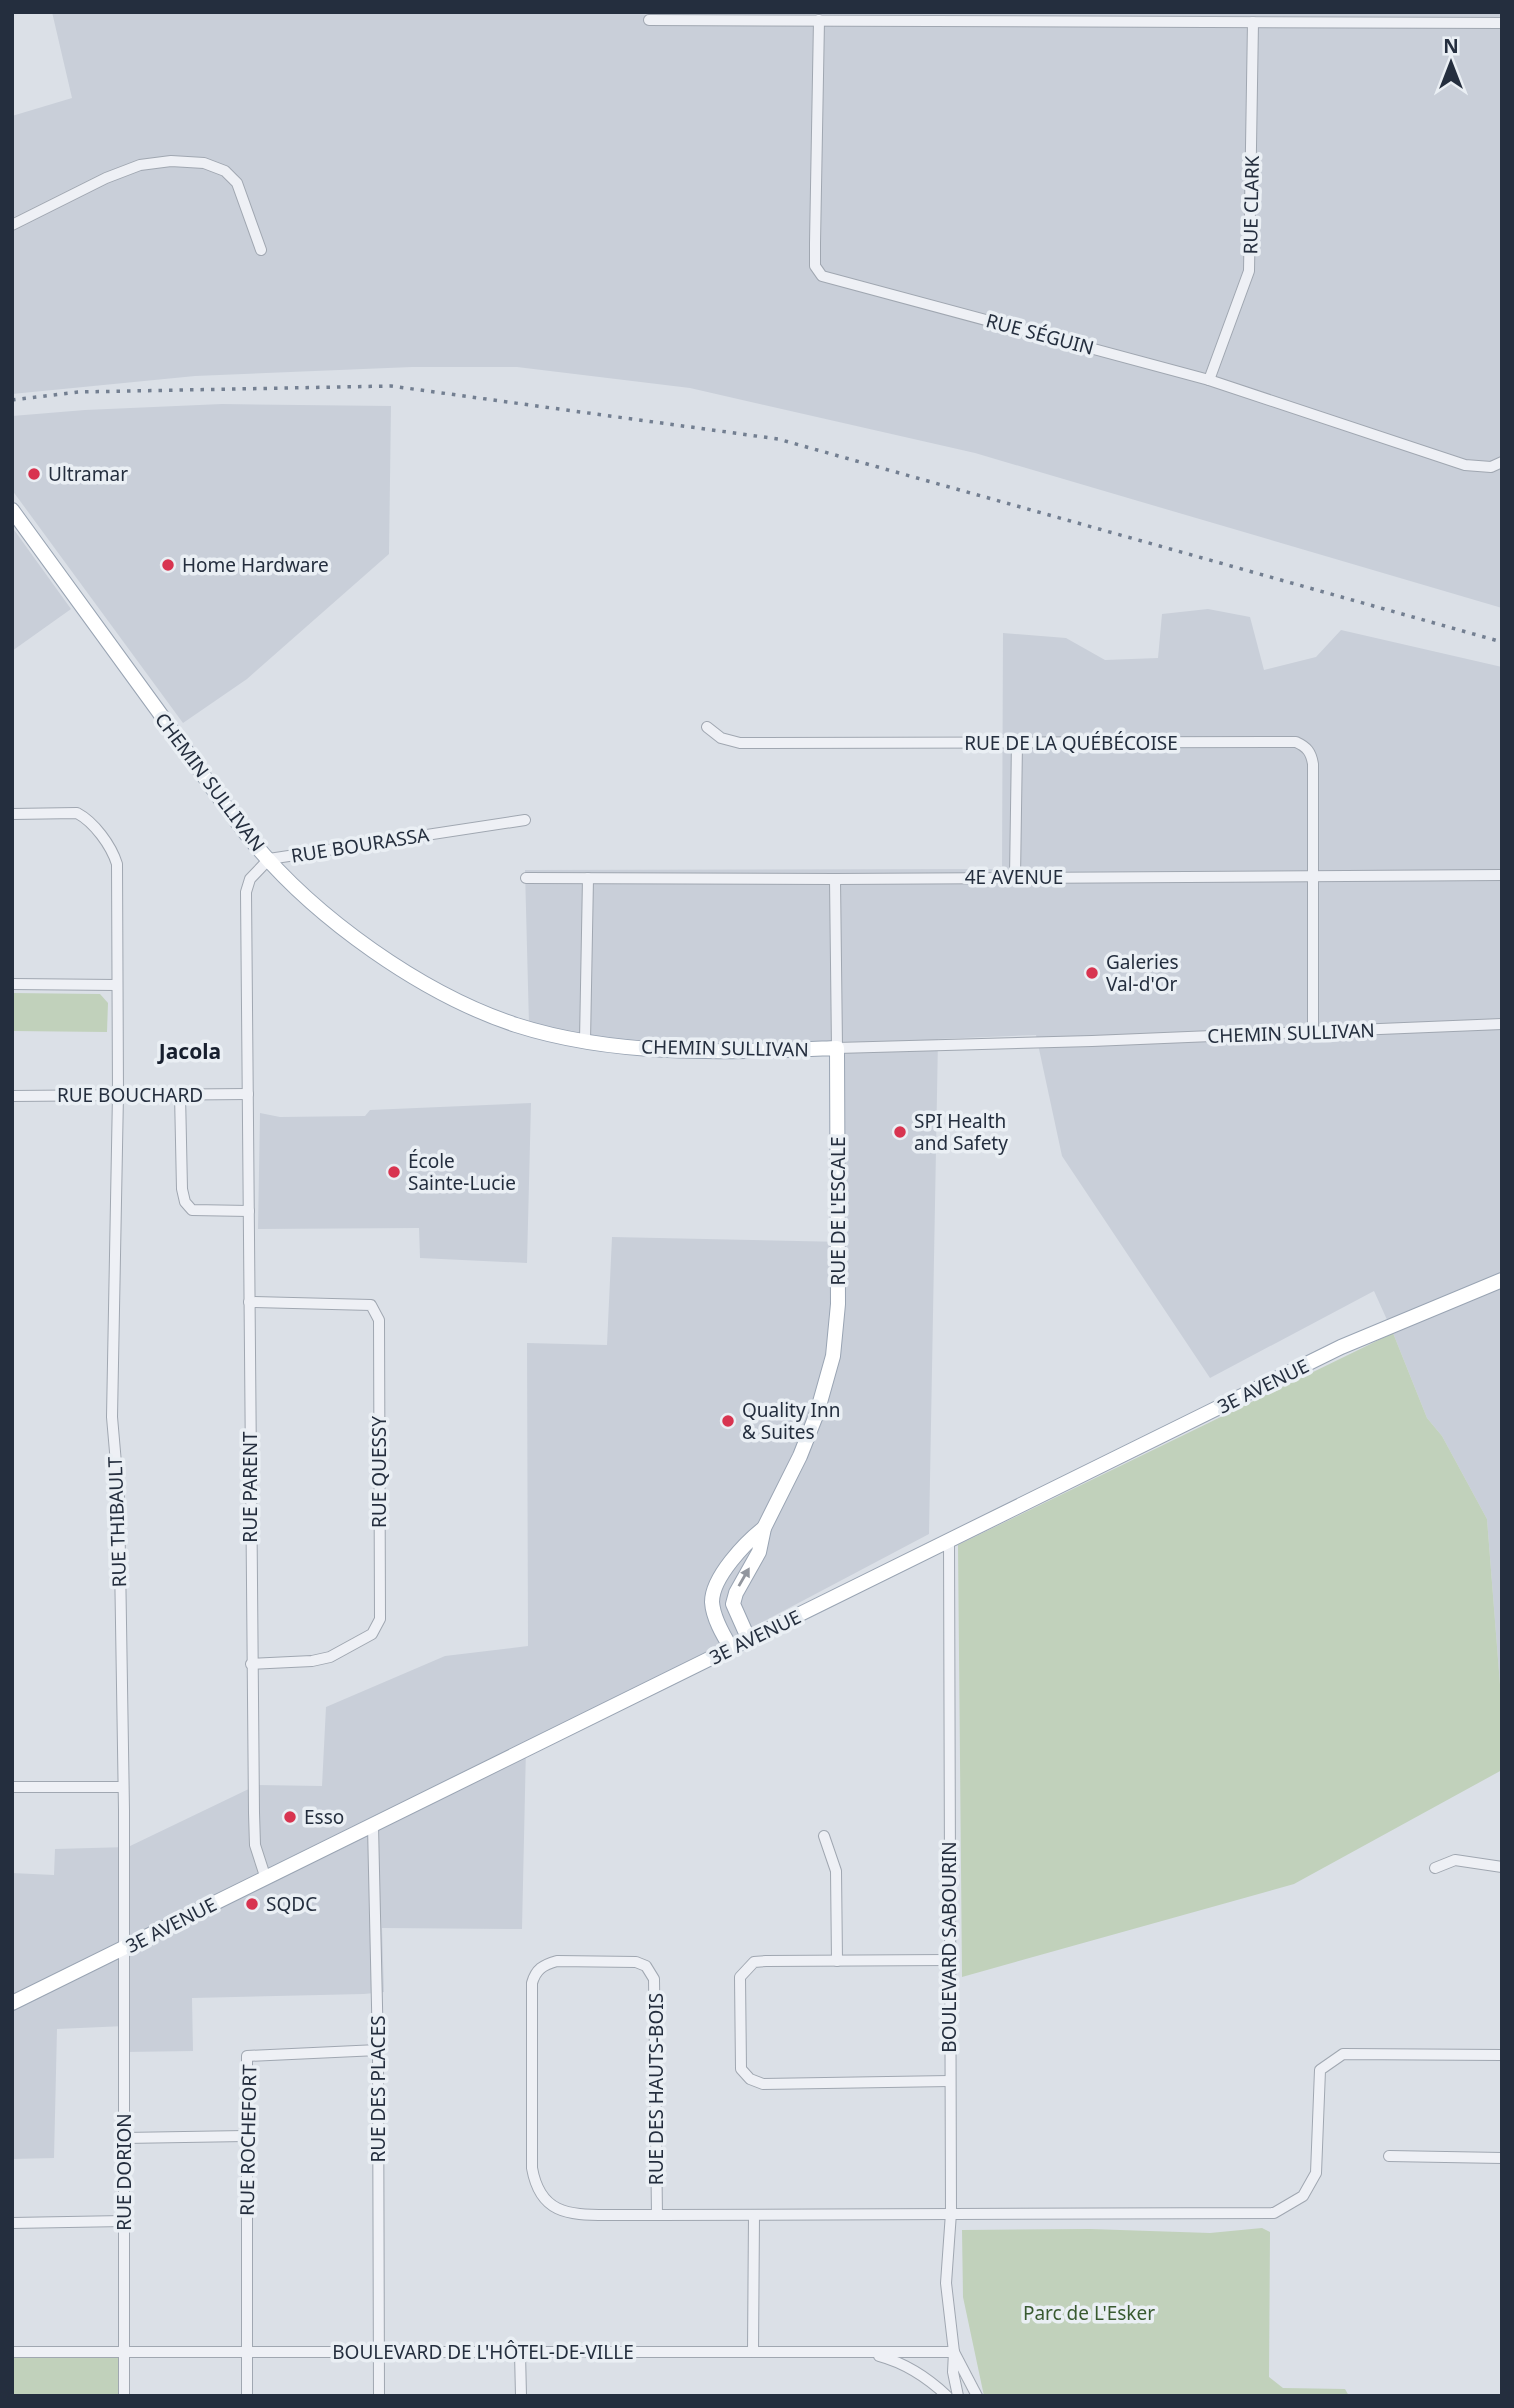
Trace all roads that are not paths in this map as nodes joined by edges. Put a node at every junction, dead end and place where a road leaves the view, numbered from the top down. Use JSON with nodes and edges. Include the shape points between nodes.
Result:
{"nodes":[{"id":1,"x":649,"y":20,"type":"dead end"},
{"id":2,"x":818,"y":20,"type":"junction"},
{"id":3,"x":1253,"y":22,"type":"junction"},
{"id":4,"x":1502,"y":23,"type":"edge"},
{"id":5,"x":12,"y":225,"type":"edge"},
{"id":6,"x":261,"y":250,"type":"dead end"},
{"id":7,"x":1209,"y":380,"type":"junction"},
{"id":8,"x":1502,"y":462,"type":"edge"},
{"id":9,"x":13,"y":514,"type":"edge"},
{"id":10,"x":707,"y":727,"type":"dead end"},
{"id":11,"x":1017,"y":743,"type":"junction"},
{"id":12,"x":12,"y":814,"type":"edge"},
{"id":13,"x":524,"y":820,"type":"dead end"},
{"id":14,"x":269,"y":859,"type":"junction"},
{"id":15,"x":1502,"y":875,"type":"edge"},
{"id":16,"x":1015,"y":877,"type":"junction"},
{"id":17,"x":1313,"y":877,"type":"junction"},
{"id":18,"x":526,"y":878,"type":"dead end"},
{"id":19,"x":588,"y":878,"type":"junction"},
{"id":20,"x":835,"y":879,"type":"junction"},
{"id":21,"x":12,"y":984,"type":"edge"},
{"id":22,"x":116,"y":985,"type":"junction"},
{"id":23,"x":1502,"y":1024,"type":"edge"},
{"id":24,"x":1313,"y":1032,"type":"junction"},
{"id":25,"x":585,"y":1041,"type":"junction"},
{"id":26,"x":837,"y":1048,"type":"junction"},
{"id":27,"x":118,"y":1094,"type":"junction"},
{"id":28,"x":180,"y":1094,"type":"junction"},
{"id":29,"x":248,"y":1094,"type":"junction"},
{"id":30,"x":12,"y":1096,"type":"edge"},
{"id":31,"x":249,"y":1211,"type":"junction"},
{"id":32,"x":1502,"y":1280,"type":"edge"},
{"id":33,"x":249,"y":1302,"type":"junction"},
{"id":34,"x":764,"y":1528,"type":"junction"},
{"id":35,"x":949,"y":1541,"type":"junction"},
{"id":36,"x":749,"y":1640,"type":"junction"},
{"id":37,"x":731,"y":1648,"type":"junction"},
{"id":38,"x":251,"y":1664,"type":"junction"},
{"id":39,"x":12,"y":1787,"type":"edge"},
{"id":40,"x":123,"y":1787,"type":"junction"},
{"id":41,"x":373,"y":1826,"type":"junction"},
{"id":42,"x":824,"y":1836,"type":"dead end"},
{"id":43,"x":1502,"y":1867,"type":"edge"},
{"id":44,"x":1435,"y":1868,"type":"dead end"},
{"id":45,"x":266,"y":1879,"type":"junction"},
{"id":46,"x":124,"y":1949,"type":"junction"},
{"id":47,"x":949,"y":1960,"type":"junction"},
{"id":48,"x":837,"y":1961,"type":"junction"},
{"id":49,"x":12,"y":2003,"type":"edge"},
{"id":50,"x":378,"y":2050,"type":"junction"},
{"id":51,"x":1502,"y":2055,"type":"edge"},
{"id":52,"x":950,"y":2081,"type":"junction"},
{"id":53,"x":245,"y":2136,"type":"junction"},
{"id":54,"x":124,"y":2138,"type":"junction"},
{"id":55,"x":1389,"y":2156,"type":"dead end"},
{"id":56,"x":1502,"y":2158,"type":"edge"},
{"id":57,"x":951,"y":2213,"type":"junction"},
{"id":58,"x":657,"y":2215,"type":"junction"},
{"id":59,"x":754,"y":2215,"type":"junction"},
{"id":60,"x":124,"y":2221,"type":"junction"},
{"id":61,"x":12,"y":2223,"type":"edge"},
{"id":62,"x":12,"y":2352,"type":"edge"},
{"id":63,"x":379,"y":2352,"type":"junction"},
{"id":64,"x":753,"y":2352,"type":"junction"},
{"id":65,"x":859,"y":2352,"type":"junction"},
{"id":66,"x":954,"y":2352,"type":"junction"},
{"id":67,"x":124,"y":2353,"type":"junction"},
{"id":68,"x":247,"y":2353,"type":"junction"},
{"id":69,"x":520,"y":2353,"type":"junction"},
{"id":70,"x":124,"y":2396,"type":"edge"},
{"id":71,"x":247,"y":2396,"type":"edge"},
{"id":72,"x":379,"y":2396,"type":"edge"},
{"id":73,"x":521,"y":2396,"type":"edge"},
{"id":74,"x":947,"y":2396,"type":"edge"},
{"id":75,"x":958,"y":2396,"type":"edge"},
{"id":76,"x":977,"y":2396,"type":"edge"}],
"edges":[{"from":1,"to":2,"type":"street"},
{"from":2,"to":3,"type":"street"},
{"from":2,"to":7,"type":"street","name":"RUE SÉGUIN","via":[[815,243],[816,266],[822,276]]},
{"from":3,"to":4,"type":"street"},
{"from":3,"to":7,"type":"street","name":"RUE CLARK","via":[[1249,271]]},
{"from":5,"to":6,"type":"street","via":[[140,165],[204,163],[225,171],[237,183]]},
{"from":7,"to":8,"type":"street","name":"RUE SÉGUIN","via":[[1465,465],[1491,467]]},
{"from":9,"to":14,"type":"main road","name":"CHEMIN SULLIVAN"},
{"from":10,"to":11,"type":"street","name":"RUE DE LA QUÉBÉCOISE","via":[[721,738],[740,743]]},
{"from":11,"to":16,"type":"street"},
{"from":11,"to":17,"type":"street","name":"RUE DE LA QUÉBÉCOISE","via":[[1296,742],[1306,747],[1313,764]]},
{"from":12,"to":22,"type":"street","name":"RUE THIBAULT","via":[[77,813],[113,852],[117,864]]},
{"from":13,"to":14,"type":"street","name":"RUE BOURASSA"},
{"from":14,"to":25,"type":"main road","name":"CHEMIN SULLIVAN","via":[[351,933],[439,992],[516,1025]]},
{"from":14,"to":29,"type":"street","name":"RUE BOURASSA","via":[[250,879],[246,892]]},
{"from":15,"to":17,"type":"street","name":"4E AVENUE"},
{"from":16,"to":17,"type":"street","name":"4E AVENUE"},
{"from":16,"to":20,"type":"street","name":"4E AVENUE"},
{"from":17,"to":24,"type":"street"},
{"from":18,"to":19,"type":"street","name":"4E AVENUE"},
{"from":19,"to":20,"type":"street","name":"4E AVENUE"},
{"from":19,"to":25,"type":"street"},
{"from":20,"to":26,"type":"street","name":"RUE DE L'ESCALE"},
{"from":21,"to":22,"type":"street"},
{"from":22,"to":27,"type":"street","name":"RUE THIBAULT"},
{"from":23,"to":24,"type":"street","name":"CHEMIN SULLIVAN"},
{"from":24,"to":26,"type":"street","name":"CHEMIN SULLIVAN"},
{"from":25,"to":26,"type":"main road","name":"CHEMIN SULLIVAN","via":[[676,1051]]},
{"from":26,"to":34,"type":"main road","name":"RUE DE L'ESCALE","via":[[838,1304],[833,1356],[800,1456]]},
{"from":27,"to":28,"type":"street","name":"RUE BOUCHARD"},
{"from":27,"to":30,"type":"street","name":"RUE BOUCHARD"},
{"from":27,"to":40,"type":"street","name":"RUE THIBAULT","via":[[112,1417],[119,1498]]},
{"from":28,"to":29,"type":"street","name":"RUE BOUCHARD"},
{"from":28,"to":31,"type":"street","via":[[185,1202],[192,1210]]},
{"from":29,"to":31,"type":"street","name":"RUE PARENT"},
{"from":31,"to":33,"type":"street","name":"RUE PARENT"},
{"from":32,"to":35,"type":"main road","name":"3E AVENUE","via":[[1340,1348]]},
{"from":33,"to":38,"type":"street","name":"RUE PARENT"},
{"from":33,"to":38,"type":"street","name":"RUE QUESSY","via":[[371,1305],[379,1320],[378,1626],[330,1657]]},
{"from":36,"to":34,"type":"main road","name":"RUE DE L'ESCALE","one_way":true,"via":[[733,1604],[759,1552]]},
{"from":34,"to":37,"type":"main road","name":"RUE DE L'ESCALE","via":[[745,1543],[715,1588],[715,1615]]},
{"from":35,"to":36,"type":"main road","name":"3E AVENUE"},
{"from":35,"to":47,"type":"street","name":"BOULEVARD SABOURIN"},
{"from":36,"to":37,"type":"main road","name":"3E AVENUE"},
{"from":37,"to":41,"type":"main road","name":"3E AVENUE"},
{"from":38,"to":45,"type":"street","name":"RUE PARENT","via":[[255,1845]]},
{"from":39,"to":40,"type":"street"},
{"from":40,"to":46,"type":"street","name":"RUE THIBAULT"},
{"from":41,"to":45,"type":"main road","name":"3E AVENUE"},
{"from":41,"to":50,"type":"street","name":"RUE DES PLACES"},
{"from":42,"to":48,"type":"street","via":[[836,1877]]},
{"from":43,"to":44,"type":"street","via":[[1455,1860]]},
{"from":45,"to":46,"type":"main road","name":"3E AVENUE"},
{"from":46,"to":49,"type":"main road","name":"3E AVENUE"},
{"from":46,"to":54,"type":"street","name":"RUE DORION"},
{"from":47,"to":48,"type":"street"},
{"from":47,"to":52,"type":"street","name":"BOULEVARD SABOURIN"},
{"from":48,"to":52,"type":"street","via":[[754,1962],[740,1977],[741,2069],[750,2079],[763,2084]]},
{"from":50,"to":53,"type":"street","name":"RUE ROCHEFORT","via":[[247,2056]]},
{"from":50,"to":63,"type":"street","name":"RUE DES PLACES"},
{"from":51,"to":57,"type":"street","name":"RUE DES HAUTS-BOIS","via":[[1343,2054],[1320,2070],[1316,2173],[1303,2196],[1274,2213]]},
{"from":52,"to":57,"type":"street","name":"BOULEVARD SABOURIN"},
{"from":53,"to":54,"type":"street"},
{"from":53,"to":68,"type":"street","name":"RUE ROCHEFORT"},
{"from":54,"to":60,"type":"street","name":"RUE DORION"},
{"from":55,"to":56,"type":"street"},
{"from":57,"to":59,"type":"street","name":"RUE DES HAUTS-BOIS"},
{"from":57,"to":66,"type":"street","name":"BOULEVARD SABOURIN","via":[[946,2283]]},
{"from":58,"to":58,"type":"street","name":"RUE DES HAUTS-BOIS","via":[[654,1979],[646,1966],[636,1962],[547,1964],[539,1968],[532,1983],[534,2183],[547,2202],[565,2212]]},
{"from":58,"to":59,"type":"street","name":"RUE DES HAUTS-BOIS"},
{"from":59,"to":64,"type":"street"},
{"from":60,"to":61,"type":"street"},
{"from":60,"to":67,"type":"street","name":"RUE DORION"},
{"from":62,"to":67,"type":"street","name":"BOULEVARD DE L'HÔTEL-DE-VILLE"},
{"from":63,"to":68,"type":"street","name":"BOULEVARD DE L'HÔTEL-DE-VILLE"},
{"from":63,"to":69,"type":"street","name":"BOULEVARD DE L'HÔTEL-DE-VILLE"},
{"from":63,"to":72,"type":"street","name":"RUE DES PLACES"},
{"from":64,"to":65,"type":"street","name":"BOULEVARD DE L'HÔTEL-DE-VILLE"},
{"from":64,"to":69,"type":"street","name":"BOULEVARD DE L'HÔTEL-DE-VILLE"},
{"from":65,"to":66,"type":"street","name":"BOULEVARD DE L'HÔTEL-DE-VILLE"},
{"from":65,"to":74,"type":"street","via":[[905,2365]]},
{"from":66,"to":75,"type":"street","name":"BOULEVARD SABOURIN"},
{"from":66,"to":76,"type":"street","name":"BOULEVARD SABOURIN"},
{"from":67,"to":68,"type":"street","name":"BOULEVARD DE L'HÔTEL-DE-VILLE"},
{"from":67,"to":70,"type":"street","name":"RUE DORION"},
{"from":68,"to":71,"type":"street","name":"RUE ROCHEFORT"},
{"from":69,"to":73,"type":"street"}]}
